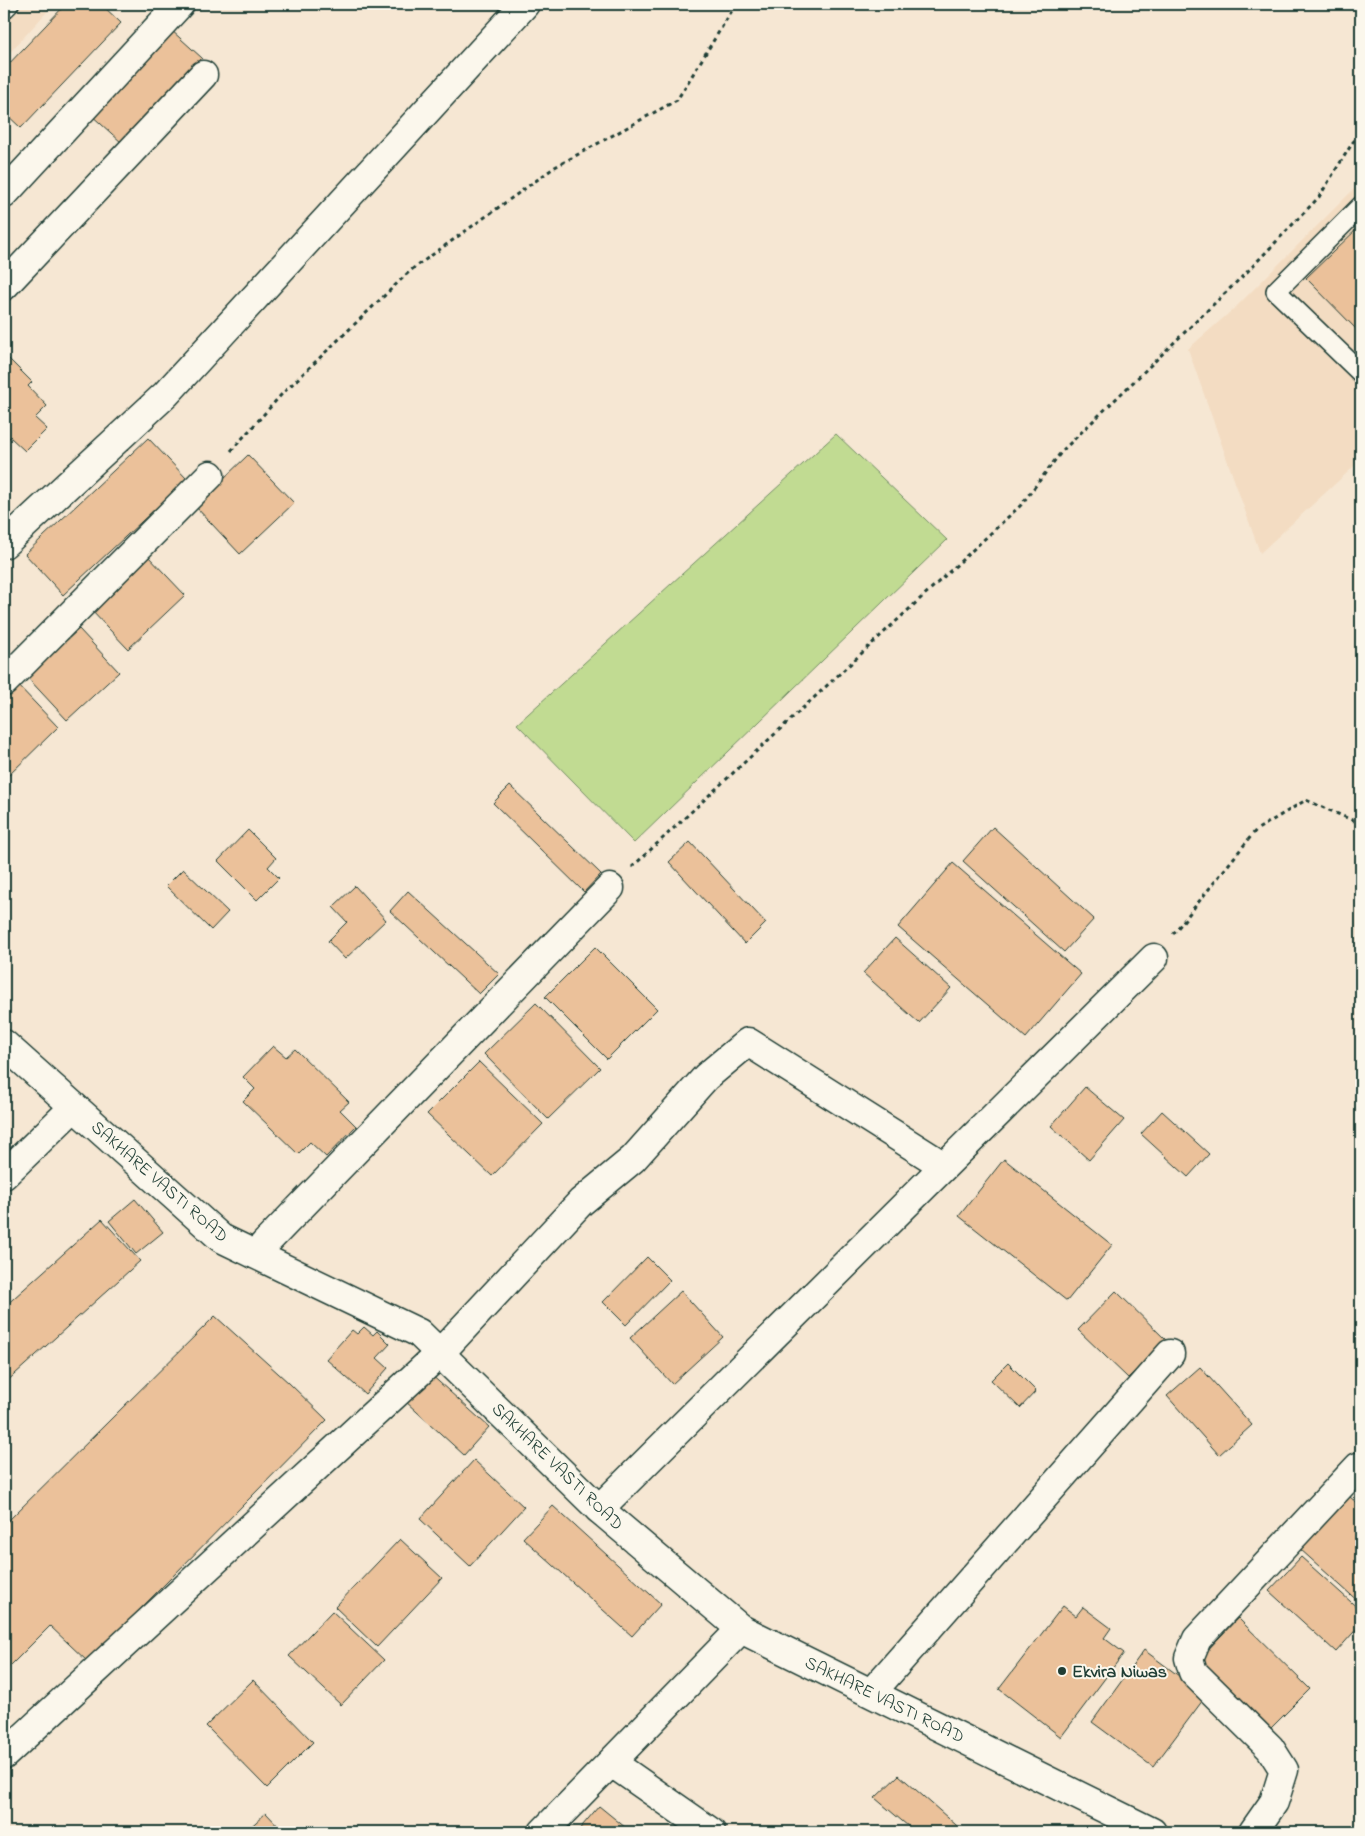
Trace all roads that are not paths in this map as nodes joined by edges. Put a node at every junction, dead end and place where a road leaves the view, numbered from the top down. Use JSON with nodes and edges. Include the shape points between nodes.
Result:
{"nodes":[{"id":1,"x":9,"y":4,"type":"edge"},
{"id":2,"x":180,"y":4,"type":"edge"},
{"id":3,"x":524,"y":4,"type":"edge"},
{"id":4,"x":4,"y":9,"type":"edge"},
{"id":5,"x":203,"y":75,"type":"dead end"},
{"id":6,"x":4,"y":194,"type":"edge"},
{"id":7,"x":1361,"y":206,"type":"edge"},
{"id":8,"x":4,"y":286,"type":"edge"},
{"id":9,"x":1361,"y":373,"type":"edge"},
{"id":10,"x":210,"y":475,"type":"road end"},
{"id":11,"x":4,"y":544,"type":"edge"},
{"id":12,"x":4,"y":682,"type":"edge"},
{"id":13,"x":610,"y":888,"type":"road end"},
{"id":14,"x":1154,"y":958,"type":"road end"},
{"id":15,"x":4,"y":1044,"type":"edge"},
{"id":16,"x":74,"y":1107,"type":"junction"},
{"id":17,"x":944,"y":1166,"type":"junction"},
{"id":18,"x":4,"y":1175,"type":"edge"},
{"id":19,"x":255,"y":1254,"type":"junction"},
{"id":20,"x":440,"y":1353,"type":"junction"},
{"id":21,"x":1170,"y":1354,"type":"dead end"},
{"id":22,"x":1358,"y":1467,"type":"dead end"},
{"id":23,"x":599,"y":1509,"type":"junction"},
{"id":24,"x":741,"y":1629,"type":"junction"},
{"id":25,"x":872,"y":1692,"type":"junction"},
{"id":26,"x":4,"y":1755,"type":"edge"},
{"id":27,"x":612,"y":1762,"type":"junction"},
{"id":28,"x":543,"y":1832,"type":"edge"},
{"id":29,"x":711,"y":1832,"type":"edge"},
{"id":30,"x":1152,"y":1832,"type":"edge"},
{"id":31,"x":1253,"y":1832,"type":"edge"}],
"edges":[{"from":1,"to":4,"type":"lane"},
{"from":2,"to":6,"type":"street"},
{"from":3,"to":11,"type":"street","via":[[166,394]]},
{"from":5,"to":8,"type":"street"},
{"from":7,"to":9,"type":"lane","via":[[1276,291]]},
{"from":10,"to":12,"type":"street"},
{"from":13,"to":19,"type":"street"},
{"from":14,"to":17,"type":"street"},
{"from":15,"to":16,"type":"street","name":"SAKHARE VASTI ROAD"},
{"from":16,"to":18,"type":"street"},
{"from":16,"to":19,"type":"street","name":"SAKHARE VASTI ROAD","via":[[221,1238]]},
{"from":17,"to":20,"type":"street","via":[[748,1042],[706,1077],[632,1159],[581,1202]]},
{"from":17,"to":23,"type":"street"},
{"from":19,"to":20,"type":"street","name":"SAKHARE VASTI ROAD","via":[[419,1333]]},
{"from":20,"to":23,"type":"street","name":"SAKHARE VASTI ROAD"},
{"from":20,"to":26,"type":"street"},
{"from":21,"to":25,"type":"street"},
{"from":22,"to":31,"type":"street","via":[[1197,1639],[1188,1658],[1193,1672],[1270,1748],[1284,1770],[1274,1802]]},
{"from":23,"to":24,"type":"street","name":"SAKHARE VASTI ROAD"},
{"from":24,"to":25,"type":"street","name":"SAKHARE VASTI ROAD"},
{"from":24,"to":27,"type":"street"},
{"from":25,"to":30,"type":"street","name":"SAKHARE VASTI ROAD"},
{"from":27,"to":28,"type":"street"},
{"from":27,"to":29,"type":"street"}]}
